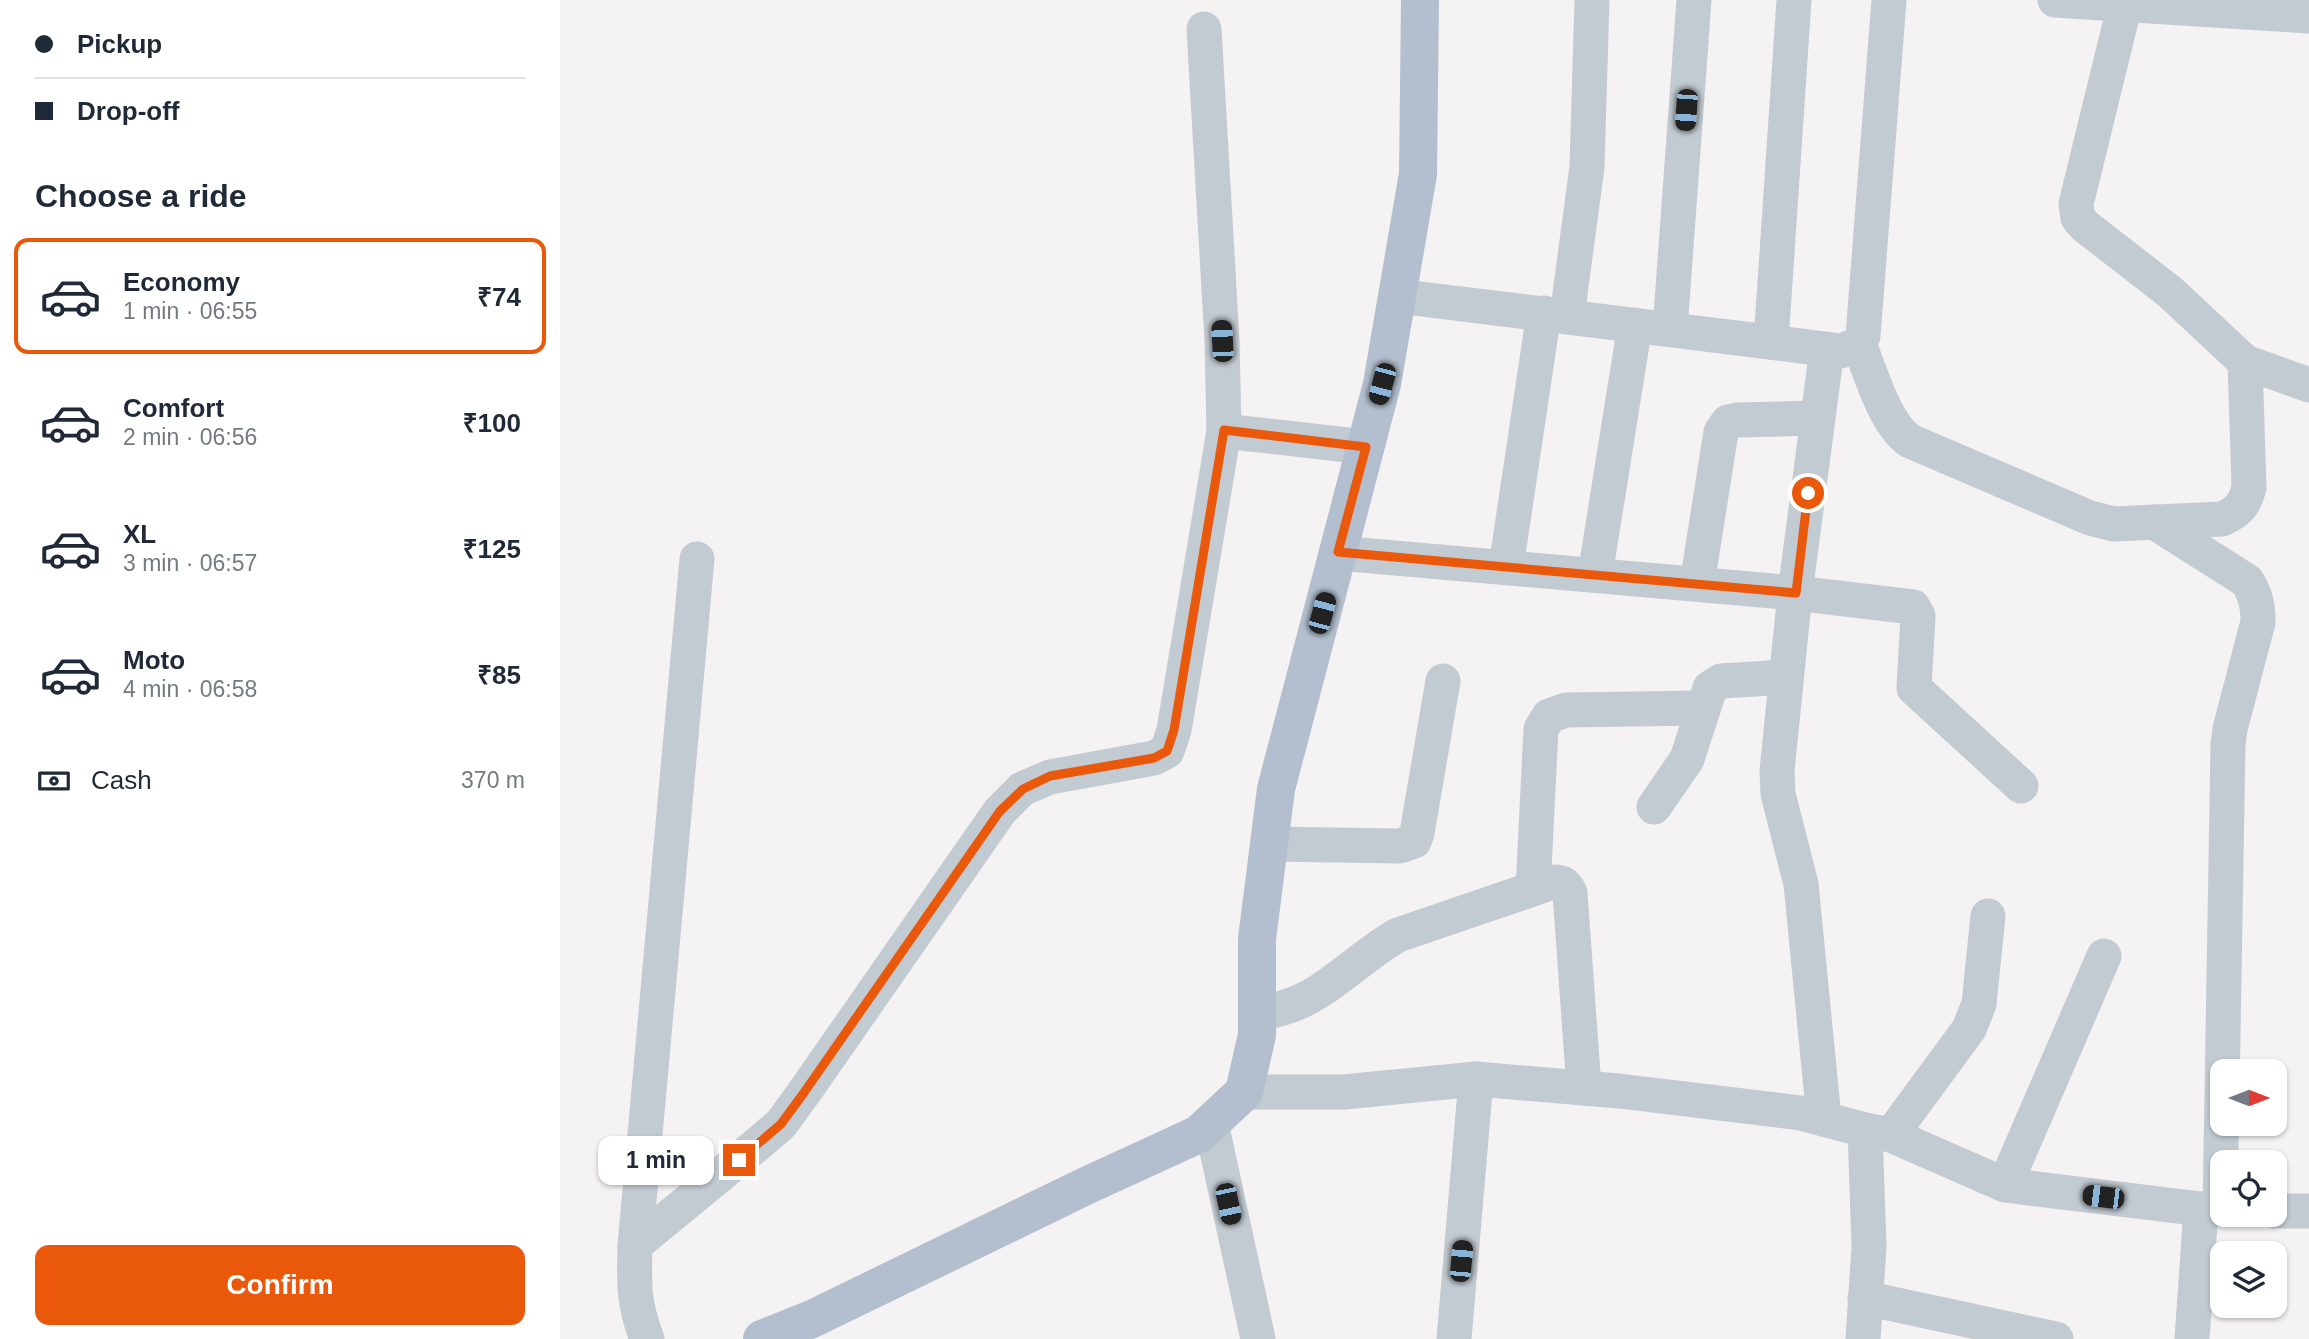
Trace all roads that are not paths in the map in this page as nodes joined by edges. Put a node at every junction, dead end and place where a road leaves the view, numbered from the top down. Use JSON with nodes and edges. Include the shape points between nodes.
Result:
{"nodes":[{"id":1,"x":1420,"y":0,"type":"edge"},
{"id":2,"x":1592,"y":0,"type":"edge"},
{"id":3,"x":1694,"y":0,"type":"edge"},
{"id":4,"x":1794,"y":0,"type":"edge"},
{"id":5,"x":1889,"y":0,"type":"edge"},
{"id":6,"x":2055,"y":0,"type":"edge"},
{"id":7,"x":2125,"y":4,"type":"junction"},
{"id":8,"x":2309,"y":16,"type":"edge"},
{"id":9,"x":1204,"y":29,"type":"dead end"},
{"id":10,"x":1397,"y":296,"type":"junction"},
{"id":11,"x":1556,"y":315,"type":"junction"},
{"id":12,"x":1635,"y":325,"type":"junction"},
{"id":13,"x":1670,"y":329,"type":"junction"},
{"id":14,"x":1771,"y":342,"type":"junction"},
{"id":15,"x":1843,"y":347,"type":"junction"},
{"id":16,"x":2245,"y":362,"type":"junction"},
{"id":17,"x":2309,"y":385,"type":"edge"},
{"id":18,"x":1818,"y":418,"type":"junction"},
{"id":19,"x":1224,"y":430,"type":"junction"},
{"id":20,"x":1366,"y":447,"type":"junction"},
{"id":21,"x":2154,"y":522,"type":"junction"},
{"id":22,"x":1338,"y":552,"type":"junction"},
{"id":23,"x":697,"y":559,"type":"dead end"},
{"id":24,"x":1506,"y":568,"type":"junction"},
{"id":25,"x":1595,"y":575,"type":"junction"},
{"id":26,"x":1697,"y":584,"type":"junction"},
{"id":27,"x":1796,"y":593,"type":"junction"},
{"id":28,"x":1786,"y":677,"type":"junction"},
{"id":29,"x":1443,"y":681,"type":"dead end"},
{"id":30,"x":1702,"y":708,"type":"junction"},
{"id":31,"x":2021,"y":786,"type":"dead end"},
{"id":32,"x":1654,"y":807,"type":"dead end"},
{"id":33,"x":1269,"y":844,"type":"junction"},
{"id":34,"x":1533,"y":889,"type":"junction"},
{"id":35,"x":1988,"y":916,"type":"dead end"},
{"id":36,"x":2104,"y":956,"type":"dead end"},
{"id":37,"x":1257,"y":1016,"type":"junction"},
{"id":38,"x":1476,"y":1079,"type":"junction"},
{"id":39,"x":1584,"y":1088,"type":"junction"},
{"id":40,"x":1244,"y":1092,"type":"junction"},
{"id":41,"x":1824,"y":1119,"type":"junction"},
{"id":42,"x":1211,"y":1123,"type":"junction"},
{"id":43,"x":1878,"y":1133,"type":"junction"},
{"id":44,"x":2216,"y":1150,"type":"edge"},
{"id":45,"x":2005,"y":1185,"type":"junction"},
{"id":46,"x":2210,"y":1209,"type":"edge"},
{"id":47,"x":2287,"y":1211,"type":"edge"},
{"id":48,"x":2309,"y":1212,"type":"edge"},
{"id":49,"x":2211,"y":1227,"type":"edge"},
{"id":50,"x":635,"y":1245,"type":"junction"},
{"id":51,"x":1866,"y":1298,"type":"junction"},
{"id":52,"x":2034,"y":1337,"type":"edge"},
{"id":53,"x":647,"y":1339,"type":"edge"},
{"id":54,"x":762,"y":1339,"type":"edge"},
{"id":55,"x":1258,"y":1339,"type":"edge"},
{"id":56,"x":1454,"y":1339,"type":"edge"},
{"id":57,"x":1863,"y":1339,"type":"edge"},
{"id":58,"x":2192,"y":1339,"type":"edge"}],
"edges":[{"from":1,"to":10,"type":"main road","via":[[1418,174]]},
{"from":2,"to":11,"type":"street","via":[[1587,167]]},
{"from":3,"to":13,"type":"street"},
{"from":4,"to":14,"type":"street"},
{"from":5,"to":15,"type":"street","via":[[1863,337]]},
{"from":6,"to":7,"type":"street"},
{"from":7,"to":8,"type":"street"},
{"from":7,"to":16,"type":"street","via":[[2076,204],[2078,218],[2170,292]]},
{"from":9,"to":19,"type":"street"},
{"from":10,"to":11,"type":"street"},
{"from":10,"to":20,"type":"main road"},
{"from":11,"to":12,"type":"street"},
{"from":11,"to":24,"type":"street"},
{"from":12,"to":13,"type":"street"},
{"from":12,"to":25,"type":"street"},
{"from":13,"to":14,"type":"street"},
{"from":14,"to":15,"type":"street"},
{"from":15,"to":18,"type":"street"},
{"from":15,"to":21,"type":"street","via":[[1890,419],[1910,441],[2102,522]]},
{"from":16,"to":17,"type":"street"},
{"from":16,"to":21,"type":"street","via":[[2246,501],[2236,513],[2222,519]]},
{"from":18,"to":26,"type":"street","via":[[1728,422],[1718,444]]},
{"from":18,"to":27,"type":"street"},
{"from":19,"to":20,"type":"street"},
{"from":19,"to":50,"type":"street","via":[[1167,751],[1154,758],[1050,776],[1023,789],[1000,811],[781,1124]]},
{"from":20,"to":22,"type":"main road"},
{"from":21,"to":44,"type":"street","via":[[2247,581],[2258,605],[2258,622],[2228,745]]},
{"from":22,"to":24,"type":"street"},
{"from":22,"to":33,"type":"main road","via":[[1276,789]]},
{"from":23,"to":50,"type":"street"},
{"from":24,"to":25,"type":"street"},
{"from":25,"to":26,"type":"street"},
{"from":26,"to":27,"type":"street"},
{"from":27,"to":28,"type":"street"},
{"from":27,"to":31,"type":"street","via":[[1913,607],[1919,616],[1914,688]]},
{"from":28,"to":30,"type":"street","via":[[1721,681],[1710,688]]},
{"from":28,"to":41,"type":"street","via":[[1777,782],[1801,884]]},
{"from":29,"to":33,"type":"street","via":[[1414,841],[1400,846]]},
{"from":30,"to":32,"type":"street","via":[[1687,759]]},
{"from":30,"to":34,"type":"street","via":[[1566,710],[1549,716],[1542,729]]},
{"from":33,"to":37,"type":"main road","via":[[1257,939]]},
{"from":34,"to":37,"type":"street","via":[[1398,935],[1305,998]]},
{"from":34,"to":39,"type":"street","via":[[1561,882],[1570,893]]},
{"from":35,"to":43,"type":"street","via":[[1979,1004],[1969,1030]]},
{"from":36,"to":45,"type":"street"},
{"from":37,"to":40,"type":"main road"},
{"from":38,"to":39,"type":"street"},
{"from":38,"to":40,"type":"street","via":[[1344,1092]]},
{"from":38,"to":56,"type":"street"},
{"from":39,"to":41,"type":"street"},
{"from":40,"to":42,"type":"main road"},
{"from":41,"to":43,"type":"street"},
{"from":42,"to":54,"type":"main road","via":[[1199,1134],[813,1319]]},
{"from":42,"to":55,"type":"street"},
{"from":43,"to":45,"type":"street"},
{"from":43,"to":51,"type":"street"},
{"from":45,"to":46,"type":"street"},
{"from":47,"to":48,"type":"street"},
{"from":49,"to":58,"type":"street"},
{"from":50,"to":53,"type":"street","via":[[633,1290]]},
{"from":51,"to":52,"type":"street"},
{"from":51,"to":57,"type":"street"}]}
